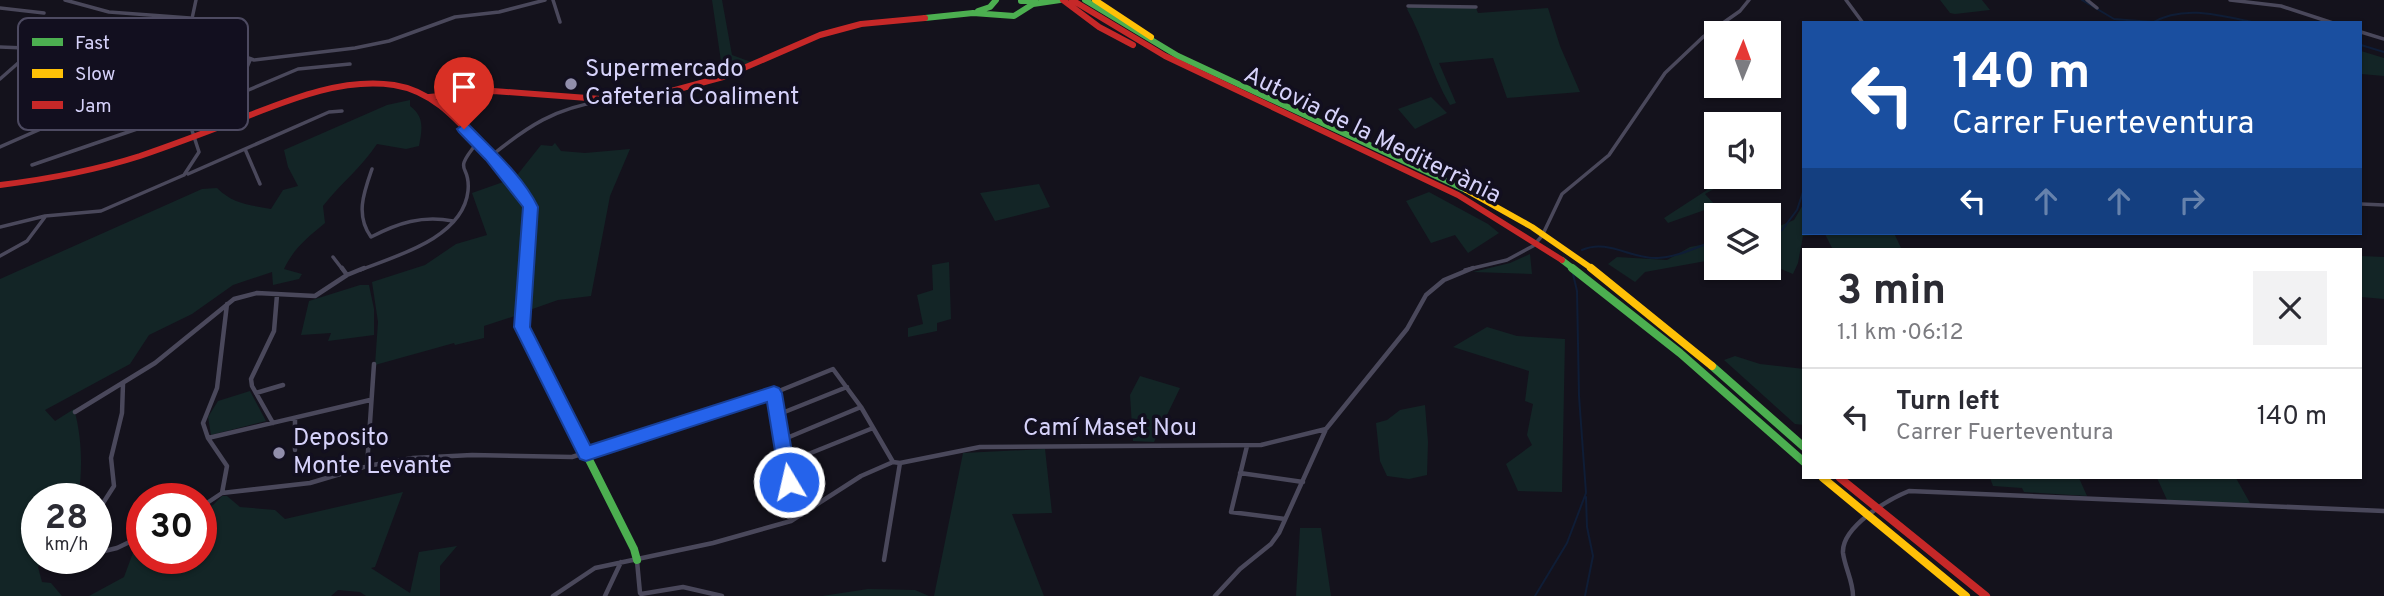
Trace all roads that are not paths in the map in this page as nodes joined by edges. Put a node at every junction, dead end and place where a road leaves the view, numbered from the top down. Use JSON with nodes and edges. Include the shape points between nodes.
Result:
{"nodes":[{"id":1,"x":65,"y":0,"type":"edge"},
{"id":2,"x":202,"y":0,"type":"edge"},
{"id":3,"x":545,"y":0,"type":"edge"},
{"id":4,"x":553,"y":0,"type":"edge"},
{"id":5,"x":1055,"y":0,"type":"edge"},
{"id":6,"x":1072,"y":0,"type":"edge"},
{"id":7,"x":1086,"y":0,"type":"edge"},
{"id":8,"x":1096,"y":0,"type":"edge"},
{"id":9,"x":1748,"y":0,"type":"edge"},
{"id":10,"x":1846,"y":0,"type":"edge"},
{"id":11,"x":2087,"y":0,"type":"edge"},
{"id":12,"x":2230,"y":0,"type":"edge"},
{"id":13,"x":196,"y":1,"type":"edge"},
{"id":14,"x":993,"y":2,"type":"edge"},
{"id":15,"x":1021,"y":3,"type":"edge"},
{"id":16,"x":1408,"y":6,"type":"dead end"},
{"id":17,"x":1476,"y":7,"type":"dead end"},
{"id":18,"x":0,"y":8,"type":"edge"},
{"id":19,"x":2097,"y":8,"type":"dead end"},
{"id":20,"x":44,"y":13,"type":"dead end"},
{"id":21,"x":973,"y":13,"type":"junction"},
{"id":22,"x":995,"y":15,"type":"junction"},
{"id":23,"x":180,"y":18,"type":"edge"},
{"id":24,"x":1862,"y":21,"type":"edge"},
{"id":25,"x":2327,"y":21,"type":"edge"},
{"id":26,"x":560,"y":22,"type":"dead end"},
{"id":27,"x":2362,"y":32,"type":"edge"},
{"id":28,"x":2384,"y":39,"type":"edge"},
{"id":29,"x":0,"y":47,"type":"edge"},
{"id":30,"x":18,"y":48,"type":"edge"},
{"id":31,"x":1173,"y":53,"type":"junction"},
{"id":32,"x":250,"y":60,"type":"joint"},
{"id":33,"x":18,"y":63,"type":"edge"},
{"id":34,"x":350,"y":64,"type":"dead end"},
{"id":35,"x":248,"y":65,"type":"edge"},
{"id":36,"x":1186,"y":69,"type":"junction"},
{"id":37,"x":0,"y":79,"type":"edge"},
{"id":38,"x":248,"y":90,"type":"edge"},
{"id":39,"x":429,"y":97,"type":"junction"},
{"id":40,"x":556,"y":97,"type":"junction"},
{"id":41,"x":603,"y":101,"type":"junction"},
{"id":42,"x":567,"y":107,"type":"junction"},
{"id":43,"x":342,"y":111,"type":"dead end"},
{"id":44,"x":248,"y":118,"type":"edge"},
{"id":45,"x":39,"y":130,"type":"edge"},
{"id":46,"x":133,"y":130,"type":"edge"},
{"id":47,"x":193,"y":130,"type":"edge"},
{"id":48,"x":212,"y":130,"type":"edge"},
{"id":49,"x":195,"y":136,"type":"junction"},
{"id":50,"x":477,"y":143,"type":"junction"},
{"id":51,"x":0,"y":147,"type":"edge"},
{"id":52,"x":245,"y":149,"type":"junction"},
{"id":53,"x":491,"y":156,"type":"junction"},
{"id":54,"x":33,"y":164,"type":"dead end"},
{"id":55,"x":372,"y":169,"type":"dead end"},
{"id":56,"x":184,"y":175,"type":"junction"},
{"id":57,"x":260,"y":184,"type":"dead end"},
{"id":58,"x":0,"y":185,"type":"edge"},
{"id":59,"x":2362,"y":204,"type":"edge"},
{"id":60,"x":2384,"y":205,"type":"edge"},
{"id":61,"x":45,"y":216,"type":"junction"},
{"id":62,"x":453,"y":221,"type":"junction"},
{"id":63,"x":0,"y":227,"type":"edge"},
{"id":64,"x":0,"y":256,"type":"edge"},
{"id":65,"x":333,"y":257,"type":"dead end"},
{"id":66,"x":347,"y":275,"type":"junction"},
{"id":67,"x":277,"y":295,"type":"junction"},
{"id":68,"x":228,"y":303,"type":"junction"},
{"id":69,"x":374,"y":364,"type":"dead end"},
{"id":70,"x":123,"y":383,"type":"junction"},
{"id":71,"x":283,"y":385,"type":"dead end"},
{"id":72,"x":847,"y":387,"type":"junction"},
{"id":73,"x":256,"y":393,"type":"junction"},
{"id":74,"x":774,"y":393,"type":"junction"},
{"id":75,"x":370,"y":400,"type":"junction"},
{"id":76,"x":861,"y":407,"type":"junction"},
{"id":77,"x":75,"y":412,"type":"dead end"},
{"id":78,"x":777,"y":415,"type":"junction"},
{"id":79,"x":295,"y":418,"type":"junction"},
{"id":80,"x":272,"y":423,"type":"junction"},
{"id":81,"x":873,"y":428,"type":"junction"},
{"id":82,"x":1326,"y":429,"type":"junction"},
{"id":83,"x":208,"y":438,"type":"junction"},
{"id":84,"x":782,"y":440,"type":"junction"},
{"id":85,"x":1802,"y":445,"type":"edge"},
{"id":86,"x":1247,"y":446,"type":"junction"},
{"id":87,"x":295,"y":450,"type":"dead end"},
{"id":88,"x":586,"y":454,"type":"junction"},
{"id":89,"x":1802,"y":460,"type":"edge"},
{"id":90,"x":786,"y":463,"type":"junction"},
{"id":91,"x":897,"y":463,"type":"junction"},
{"id":92,"x":367,"y":466,"type":"junction"},
{"id":93,"x":1240,"y":473,"type":"junction"},
{"id":94,"x":1823,"y":479,"type":"edge"},
{"id":95,"x":1841,"y":479,"type":"edge"},
{"id":96,"x":1303,"y":482,"type":"junction"},
{"id":97,"x":112,"y":489,"type":"edge"},
{"id":98,"x":222,"y":493,"type":"junction"},
{"id":99,"x":217,"y":496,"type":"edge"},
{"id":100,"x":2384,"y":511,"type":"edge"},
{"id":101,"x":794,"y":519,"type":"junction"},
{"id":102,"x":1285,"y":519,"type":"junction"},
{"id":103,"x":637,"y":560,"type":"junction"},
{"id":104,"x":884,"y":560,"type":"dead end"},
{"id":105,"x":621,"y":561,"type":"junction"},
{"id":106,"x":641,"y":595,"type":"edge"},
{"id":107,"x":554,"y":596,"type":"edge"},
{"id":108,"x":605,"y":596,"type":"edge"},
{"id":109,"x":722,"y":596,"type":"edge"},
{"id":110,"x":1215,"y":596,"type":"edge"},
{"id":111,"x":1853,"y":596,"type":"edge"},
{"id":112,"x":1966,"y":596,"type":"edge"},
{"id":113,"x":1986,"y":596,"type":"edge"}],
"edges":[{"from":1,"to":23,"type":"street","via":[[109,12]]},
{"from":2,"to":13,"type":"street"},
{"from":3,"to":32,"type":"street","via":[[455,17],[362,47]]},
{"from":4,"to":26,"type":"street"},
{"from":5,"to":15,"type":"main road"},
{"from":5,"to":36,"type":"main road","via":[[1110,34]]},
{"from":6,"to":36,"type":"main road","name":"Autovia de la Mediterrània"},
{"from":7,"to":31,"type":"main road","name":"Autovia de la Mediterrània","via":[[1140,37]]},
{"from":8,"to":31,"type":"main road"},
{"from":9,"to":82,"type":"street","via":[[1662,76],[1618,144],[1562,194],[1533,246],[1507,260],[1461,271],[1426,295],[1407,329]]},
{"from":10,"to":24,"type":"street"},
{"from":11,"to":19,"type":"street"},
{"from":12,"to":25,"type":"street","via":[[2281,6]]},
{"from":14,"to":21,"type":"main road"},
{"from":14,"to":22,"type":"main road"},
{"from":15,"to":22,"type":"main road","via":[[1014,16]]},
{"from":16,"to":17,"type":"street"},
{"from":18,"to":20,"type":"street"},
{"from":21,"to":22,"type":"main road"},
{"from":21,"to":41,"type":"main road","via":[[861,24],[820,35],[723,76],[675,90]]},
{"from":27,"to":28,"type":"street"},
{"from":29,"to":30,"type":"street"},
{"from":31,"to":85,"type":"main road","name":"Autovia de la Mediterrània","via":[[1406,159],[1532,228],[1615,286]]},
{"from":32,"to":35,"type":"street"},
{"from":33,"to":37,"type":"street"},
{"from":34,"to":38,"type":"street","via":[[298,69]]},
{"from":36,"to":89,"type":"main road","name":"Autovia de la Mediterrània","via":[[1400,166],[1524,234],[1608,294]]},
{"from":39,"to":40,"type":"main road","via":[[493,91]]},
{"from":39,"to":44,"type":"main road","via":[[373,85],[328,90]]},
{"from":39,"to":50,"type":"main road"},
{"from":40,"to":41,"type":"main road"},
{"from":40,"to":42,"type":"main road","via":[[569,100]]},
{"from":41,"to":42,"type":"street"},
{"from":42,"to":53,"type":"street","via":[[545,116]]},
{"from":43,"to":52,"type":"street"},
{"from":45,"to":51,"type":"street"},
{"from":46,"to":54,"type":"street"},
{"from":47,"to":49,"type":"street"},
{"from":48,"to":49,"type":"main road"},
{"from":49,"to":56,"type":"street","via":[[199,152]]},
{"from":49,"to":58,"type":"main road","via":[[95,170]]},
{"from":50,"to":53,"type":"main road"},
{"from":50,"to":62,"type":"street","via":[[463,160],[468,193]]},
{"from":52,"to":56,"type":"street"},
{"from":52,"to":57,"type":"street"},
{"from":53,"to":88,"type":"main road","via":[[531,207],[522,327]]},
{"from":55,"to":62,"type":"street","via":[[362,199],[362,220],[371,237],[427,216]]},
{"from":56,"to":61,"type":"street","via":[[101,211]]},
{"from":59,"to":60,"type":"street"},
{"from":61,"to":63,"type":"street"},
{"from":61,"to":64,"type":"street","via":[[29,241]]},
{"from":62,"to":66,"type":"street","via":[[430,242]]},
{"from":65,"to":66,"type":"street"},
{"from":66,"to":67,"type":"street","via":[[315,296]]},
{"from":67,"to":68,"type":"street","via":[[243,295]]},
{"from":67,"to":73,"type":"street","via":[[278,324],[251,379]]},
{"from":68,"to":70,"type":"street"},
{"from":68,"to":83,"type":"street","via":[[217,388],[203,423]]},
{"from":69,"to":75,"type":"street"},
{"from":70,"to":77,"type":"street"},
{"from":70,"to":97,"type":"street","via":[[122,413],[111,458]]},
{"from":71,"to":73,"type":"street"},
{"from":72,"to":74,"type":"street","via":[[833,369]]},
{"from":72,"to":76,"type":"street"},
{"from":72,"to":78,"type":"street"},
{"from":73,"to":80,"type":"street"},
{"from":74,"to":78,"type":"street"},
{"from":74,"to":88,"type":"street"},
{"from":75,"to":79,"type":"street"},
{"from":75,"to":92,"type":"street"},
{"from":76,"to":81,"type":"street"},
{"from":76,"to":84,"type":"street"},
{"from":78,"to":84,"type":"street"},
{"from":79,"to":80,"type":"street"},
{"from":79,"to":87,"type":"street"},
{"from":80,"to":83,"type":"street"},
{"from":81,"to":90,"type":"street"},
{"from":81,"to":91,"type":"street"},
{"from":82,"to":86,"type":"street","name":"Camí Maset Nou"},
{"from":82,"to":96,"type":"street"},
{"from":83,"to":98,"type":"street","via":[[227,466]]},
{"from":84,"to":90,"type":"street"},
{"from":86,"to":91,"type":"street","name":"Camí Maset Nou","via":[[980,447]]},
{"from":86,"to":93,"type":"street"},
{"from":88,"to":92,"type":"street","via":[[441,456]]},
{"from":88,"to":103,"type":"main road"},
{"from":90,"to":101,"type":"street"},
{"from":91,"to":101,"type":"street","name":"Camí Maset Nou","via":[[861,476]]},
{"from":91,"to":104,"type":"street"},
{"from":92,"to":98,"type":"street","via":[[310,483]]},
{"from":93,"to":96,"type":"street"},
{"from":93,"to":102,"type":"street","via":[[1231,512]]},
{"from":94,"to":112,"type":"main road"},
{"from":95,"to":113,"type":"main road"},
{"from":96,"to":102,"type":"street"},
{"from":98,"to":99,"type":"street"},
{"from":100,"to":111,"type":"street","via":[[1909,491],[1890,500],[1844,539]]},
{"from":101,"to":103,"type":"street","name":"Camí Maset Nou"},
{"from":102,"to":110,"type":"street","via":[[1271,544]]},
{"from":103,"to":105,"type":"street","name":"Camí Maset Nou"},
{"from":103,"to":106,"type":"street"},
{"from":105,"to":107,"type":"street","name":"Camí Maset Nou","via":[[587,572]]},
{"from":105,"to":108,"type":"street"},
{"from":106,"to":109,"type":"street","via":[[683,587]]}]}
